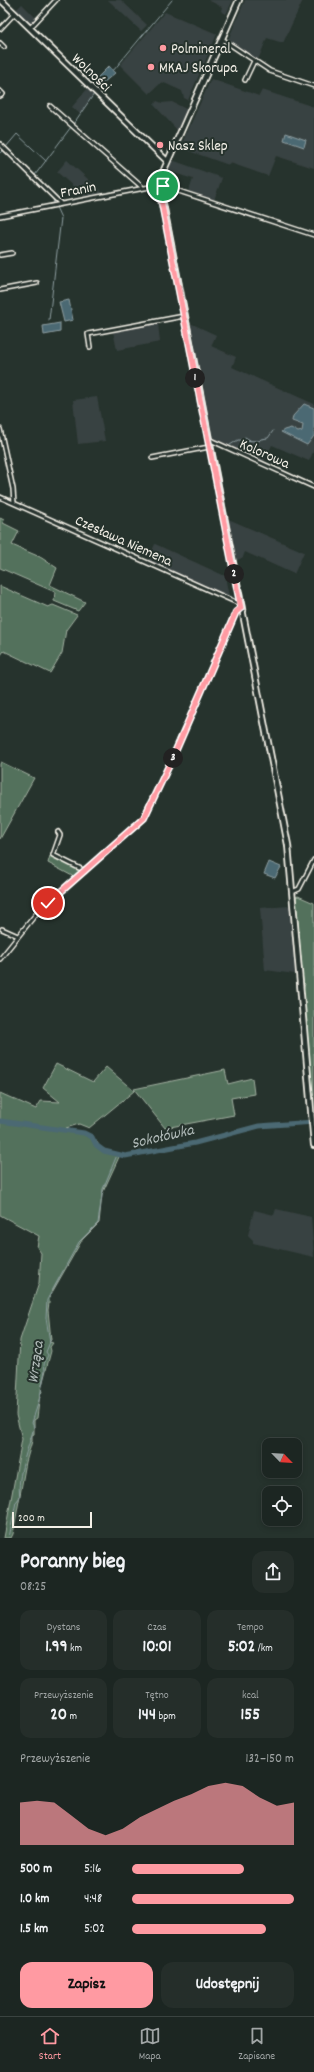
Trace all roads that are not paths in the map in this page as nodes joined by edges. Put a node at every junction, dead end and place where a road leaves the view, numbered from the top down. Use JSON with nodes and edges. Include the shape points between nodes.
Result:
{"nodes":[{"id":1,"x":1,"y":0,"type":"edge"},
{"id":2,"x":56,"y":0,"type":"edge"},
{"id":3,"x":239,"y":0,"type":"edge"},
{"id":4,"x":15,"y":14,"type":"junction"},
{"id":5,"x":30,"y":28,"type":"junction"},
{"id":6,"x":0,"y":29,"type":"edge"},
{"id":7,"x":222,"y":39,"type":"junction"},
{"id":8,"x":0,"y":43,"type":"edge"},
{"id":9,"x":4,"y":47,"type":"dead end"},
{"id":10,"x":254,"y":61,"type":"junction"},
{"id":11,"x":245,"y":80,"type":"dead end"},
{"id":12,"x":314,"y":86,"type":"edge"},
{"id":13,"x":0,"y":91,"type":"edge"},
{"id":14,"x":0,"y":96,"type":"edge"},
{"id":15,"x":50,"y":106,"type":"dead end"},
{"id":16,"x":0,"y":144,"type":"edge"},
{"id":17,"x":168,"y":161,"type":"junction"},
{"id":18,"x":160,"y":185,"type":"junction"},
{"id":19,"x":142,"y":187,"type":"junction"},
{"id":20,"x":60,"y":203,"type":"junction"},
{"id":21,"x":0,"y":216,"type":"edge"},
{"id":22,"x":314,"y":235,"type":"edge"},
{"id":23,"x":12,"y":253,"type":"dead end"},
{"id":24,"x":0,"y":255,"type":"edge"},
{"id":25,"x":37,"y":282,"type":"dead end"},
{"id":26,"x":0,"y":290,"type":"edge"},
{"id":27,"x":184,"y":316,"type":"junction"},
{"id":28,"x":90,"y":347,"type":"dead end"},
{"id":29,"x":0,"y":429,"type":"edge"},
{"id":30,"x":207,"y":438,"type":"junction"},
{"id":31,"x":209,"y":447,"type":"junction"},
{"id":32,"x":152,"y":458,"type":"dead end"},
{"id":33,"x":314,"y":487,"type":"edge"},
{"id":34,"x":0,"y":497,"type":"edge"},
{"id":35,"x":14,"y":503,"type":"junction"},
{"id":36,"x":240,"y":606,"type":"junction"},
{"id":37,"x":58,"y":832,"type":"dead end"},
{"id":38,"x":314,"y":860,"type":"edge"},
{"id":39,"x":85,"y":871,"type":"junction"},
{"id":40,"x":294,"y":892,"type":"junction"},
{"id":41,"x":2,"y":928,"type":"dead end"},
{"id":42,"x":18,"y":936,"type":"junction"},
{"id":43,"x":0,"y":959,"type":"edge"},
{"id":44,"x":314,"y":1145,"type":"edge"}],
"edges":[{"from":1,"to":4,"type":"main road","name":"Wolności"},
{"from":2,"to":5,"type":"street"},
{"from":3,"to":7,"type":"main road"},
{"from":4,"to":5,"type":"main road","name":"Wolności"},
{"from":4,"to":6,"type":"street"},
{"from":5,"to":17,"type":"main road","name":"Wolności"},
{"from":7,"to":10,"type":"street"},
{"from":7,"to":17,"type":"main road"},
{"from":8,"to":9,"type":"street"},
{"from":10,"to":11,"type":"street"},
{"from":10,"to":12,"type":"street","via":[[276,74]]},
{"from":13,"to":14,"type":"street","via":[[3,94]]},
{"from":15,"to":19,"type":"street"},
{"from":16,"to":20,"type":"street"},
{"from":17,"to":18,"type":"main road"},
{"from":18,"to":19,"type":"street","name":"Franin"},
{"from":18,"to":22,"type":"street"},
{"from":18,"to":27,"type":"main road"},
{"from":19,"to":20,"type":"street","name":"Franin"},
{"from":20,"to":21,"type":"street","name":"Franin"},
{"from":23,"to":24,"type":"street"},
{"from":25,"to":26,"type":"street"},
{"from":27,"to":28,"type":"street","via":[[88,334]]},
{"from":27,"to":30,"type":"main road"},
{"from":29,"to":35,"type":"street"},
{"from":30,"to":31,"type":"main road"},
{"from":30,"to":33,"type":"street","name":"Kolorowa"},
{"from":31,"to":32,"type":"street"},
{"from":31,"to":36,"type":"main road"},
{"from":34,"to":35,"type":"street","name":"Czesława Niemena"},
{"from":35,"to":36,"type":"street","name":"Czesława Niemena"},
{"from":36,"to":39,"type":"street","via":[[148,811],[139,824]]},
{"from":36,"to":40,"type":"main road","via":[[288,845]]},
{"from":37,"to":39,"type":"street","via":[[60,835],[53,855]]},
{"from":38,"to":40,"type":"street","via":[[305,879]]},
{"from":39,"to":42,"type":"street","via":[[36,914]]},
{"from":40,"to":44,"type":"main road"},
{"from":41,"to":42,"type":"street"},
{"from":42,"to":43,"type":"street"}]}
